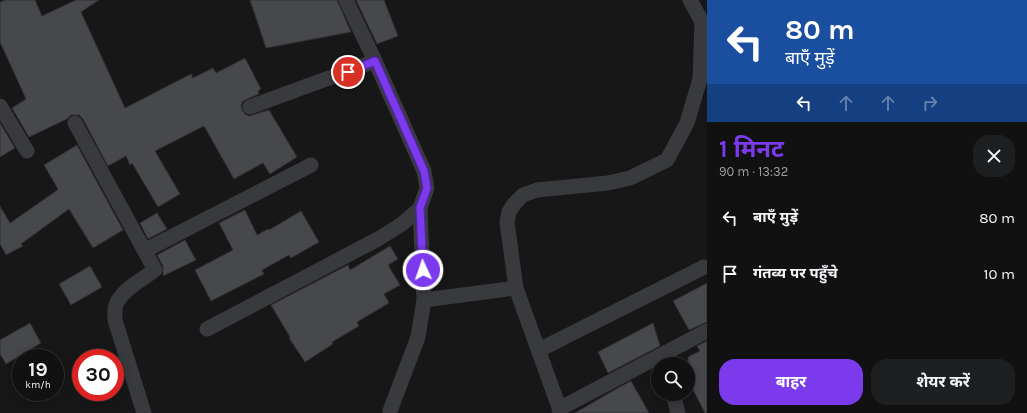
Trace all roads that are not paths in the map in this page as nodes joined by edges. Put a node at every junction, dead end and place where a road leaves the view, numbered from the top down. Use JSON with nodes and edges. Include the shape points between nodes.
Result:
{"nodes":[{"id":1,"x":346,"y":0,"type":"edge"},
{"id":2,"x":690,"y":0,"type":"edge"},
{"id":3,"x":375,"y":61,"type":"junction"},
{"id":4,"x":0,"y":106,"type":"edge"},
{"id":5,"x":250,"y":107,"type":"dead end"},
{"id":6,"x":75,"y":124,"type":"dead end"},
{"id":7,"x":27,"y":152,"type":"dead end"},
{"id":8,"x":311,"y":165,"type":"dead end"},
{"id":9,"x":420,"y":208,"type":"junction"},
{"id":10,"x":146,"y":250,"type":"junction"},
{"id":11,"x":704,"y":267,"type":"dead end"},
{"id":12,"x":516,"y":288,"type":"junction"},
{"id":13,"x":424,"y":300,"type":"junction"},
{"id":14,"x":207,"y":328,"type":"dead end"},
{"id":15,"x":707,"y":331,"type":"edge"},
{"id":16,"x":539,"y":350,"type":"junction"},
{"id":17,"x":668,"y":357,"type":"edge"},
{"id":18,"x":651,"y":366,"type":"edge"},
{"id":19,"x":675,"y":401,"type":"edge"},
{"id":20,"x":390,"y":411,"type":"dead end"},
{"id":21,"x":560,"y":411,"type":"edge"},
{"id":22,"x":144,"y":413,"type":"edge"},
{"id":23,"x":678,"y":413,"type":"edge"}],
"edges":[{"from":1,"to":3,"type":"street"},
{"from":2,"to":12,"type":"street","via":[[702,22],[700,79],[687,123],[667,160],[623,180],[523,194],[509,212],[507,222]]},
{"from":3,"to":5,"type":"street"},
{"from":3,"to":9,"type":"street","via":[[424,171],[427,188]]},
{"from":4,"to":7,"type":"street"},
{"from":6,"to":10,"type":"street"},
{"from":8,"to":10,"type":"street"},
{"from":9,"to":13,"type":"street"},
{"from":9,"to":14,"type":"street","via":[[402,224],[378,239]]},
{"from":10,"to":22,"type":"street","via":[[155,270],[125,292],[115,306],[115,320]]},
{"from":11,"to":16,"type":"street"},
{"from":12,"to":13,"type":"street"},
{"from":12,"to":16,"type":"street"},
{"from":13,"to":20,"type":"street","via":[[418,337]]},
{"from":15,"to":17,"type":"street"},
{"from":16,"to":21,"type":"street"},
{"from":18,"to":21,"type":"street"},
{"from":19,"to":23,"type":"street"}]}
